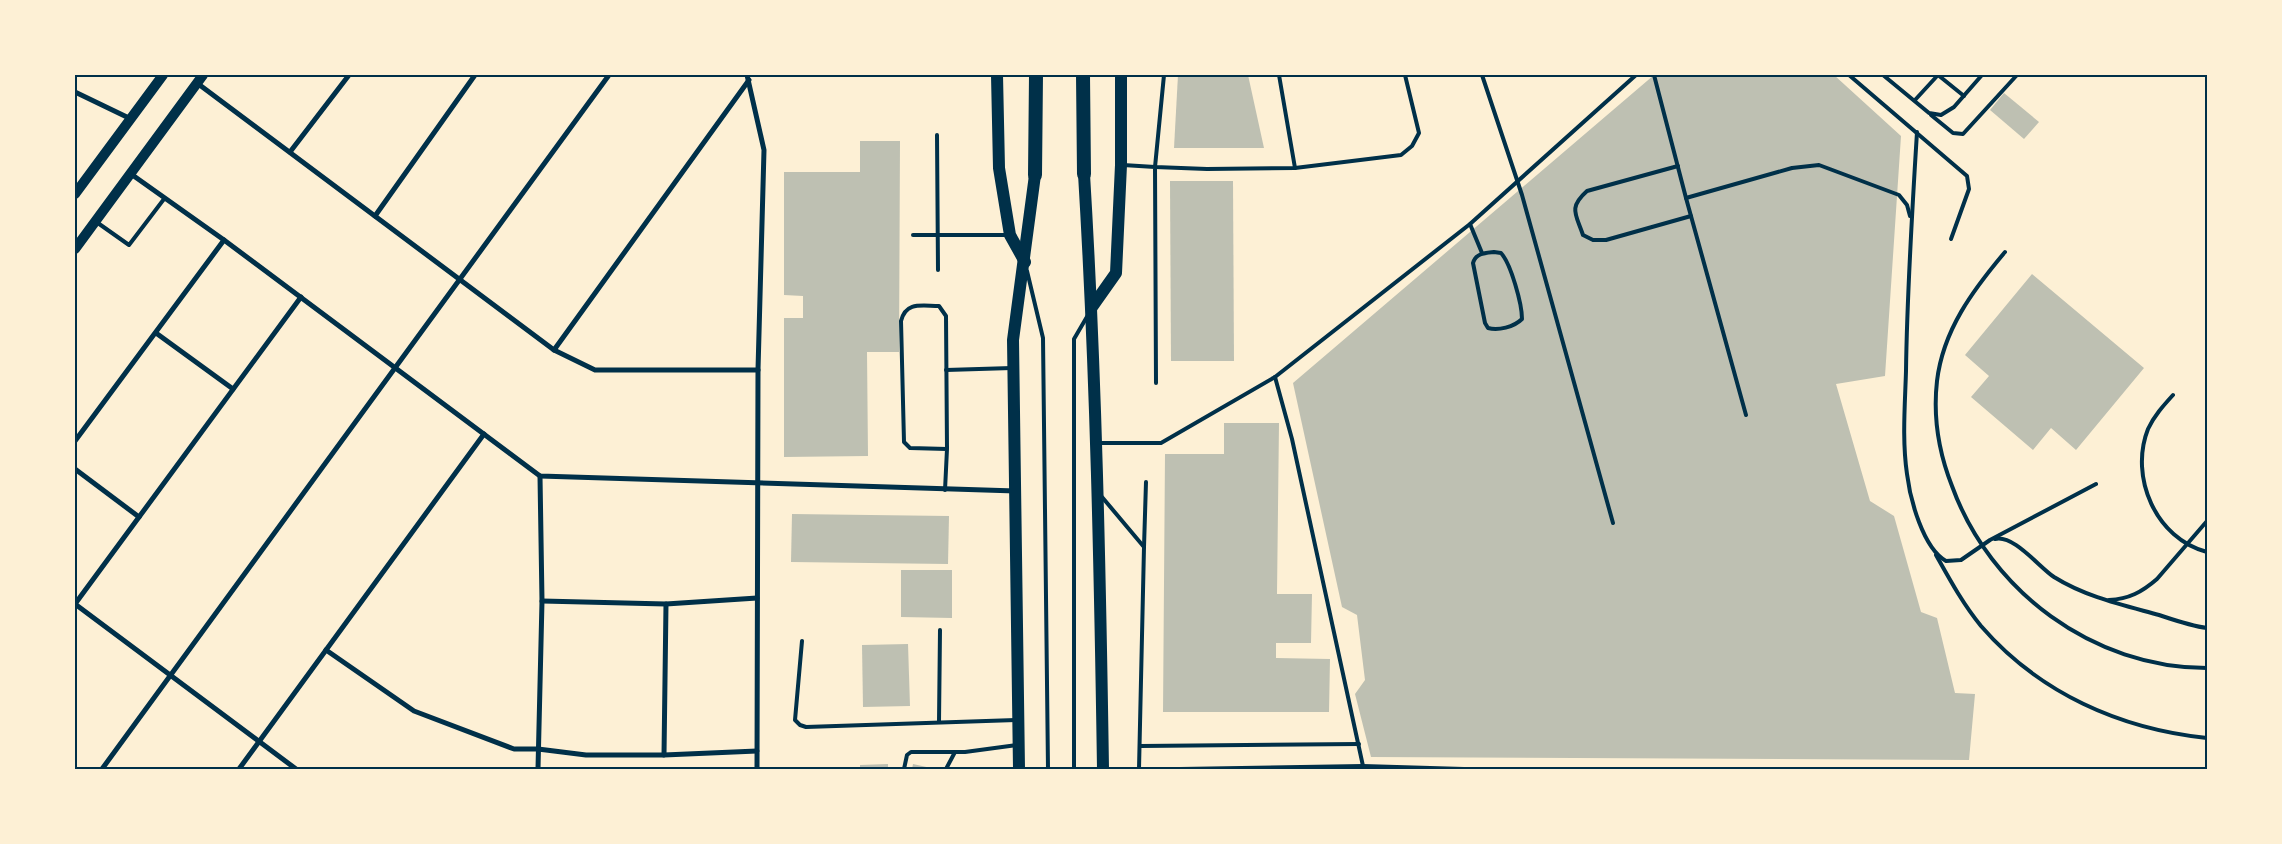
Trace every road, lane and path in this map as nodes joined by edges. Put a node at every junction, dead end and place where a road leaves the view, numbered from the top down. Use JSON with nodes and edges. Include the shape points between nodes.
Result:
{"nodes":[{"id":1,"x":163,"y":75,"type":"edge"},
{"id":2,"x":349,"y":75,"type":"edge"},
{"id":3,"x":475,"y":75,"type":"edge"},
{"id":4,"x":609,"y":75,"type":"edge"},
{"id":5,"x":997,"y":75,"type":"edge"},
{"id":6,"x":1036,"y":75,"type":"edge"},
{"id":7,"x":1083,"y":75,"type":"edge"},
{"id":8,"x":1121,"y":75,"type":"edge"},
{"id":9,"x":1164,"y":75,"type":"edge"},
{"id":10,"x":1279,"y":75,"type":"edge"},
{"id":11,"x":1405,"y":75,"type":"edge"},
{"id":12,"x":1482,"y":75,"type":"edge"},
{"id":13,"x":1636,"y":75,"type":"edge"},
{"id":14,"x":1654,"y":75,"type":"edge"},
{"id":15,"x":1849,"y":75,"type":"edge"},
{"id":16,"x":1883,"y":75,"type":"edge"},
{"id":17,"x":1938,"y":75,"type":"edge"},
{"id":18,"x":1982,"y":75,"type":"edge"},
{"id":19,"x":2017,"y":75,"type":"edge"},
{"id":20,"x":748,"y":77,"type":"edge"},
{"id":21,"x":200,"y":79,"type":"edge"},
{"id":22,"x":75,"y":92,"type":"edge"},
{"id":23,"x":1964,"y":96,"type":"junction"},
{"id":24,"x":1915,"y":100,"type":"junction"},
{"id":25,"x":1929,"y":113,"type":"junction"},
{"id":26,"x":131,"y":119,"type":"junction"},
{"id":27,"x":1917,"y":132,"type":"junction"},
{"id":28,"x":937,"y":135,"type":"dead end"},
{"id":29,"x":290,"y":152,"type":"junction"},
{"id":30,"x":1121,"y":165,"type":"junction"},
{"id":31,"x":1678,"y":166,"type":"junction"},
{"id":32,"x":1155,"y":167,"type":"junction"},
{"id":33,"x":1295,"y":168,"type":"junction"},
{"id":34,"x":131,"y":174,"type":"junction"},
{"id":35,"x":1084,"y":174,"type":"joint"},
{"id":36,"x":1035,"y":175,"type":"joint"},
{"id":37,"x":1516,"y":180,"type":"junction"},
{"id":38,"x":75,"y":194,"type":"edge"},
{"id":39,"x":1686,"y":198,"type":"junction"},
{"id":40,"x":164,"y":199,"type":"junction"},
{"id":41,"x":375,"y":216,"type":"junction"},
{"id":42,"x":1691,"y":216,"type":"junction"},
{"id":43,"x":96,"y":221,"type":"junction"},
{"id":44,"x":1912,"y":221,"type":"junction"},
{"id":45,"x":1470,"y":224,"type":"junction"},
{"id":46,"x":913,"y":235,"type":"dead end"},
{"id":47,"x":1010,"y":235,"type":"junction"},
{"id":48,"x":937,"y":236,"type":"junction"},
{"id":49,"x":1951,"y":239,"type":"dead end"},
{"id":50,"x":224,"y":240,"type":"junction"},
{"id":51,"x":75,"y":249,"type":"edge"},
{"id":52,"x":2005,"y":252,"type":"dead end"},
{"id":53,"x":1482,"y":253,"type":"junction"},
{"id":54,"x":1025,"y":262,"type":"junction"},
{"id":55,"x":938,"y":270,"type":"dead end"},
{"id":56,"x":460,"y":279,"type":"junction"},
{"id":57,"x":300,"y":298,"type":"junction"},
{"id":58,"x":1092,"y":307,"type":"junction"},
{"id":59,"x":156,"y":333,"type":"junction"},
{"id":60,"x":554,"y":350,"type":"junction"},
{"id":61,"x":395,"y":368,"type":"junction"},
{"id":62,"x":1014,"y":368,"type":"junction"},
{"id":63,"x":758,"y":370,"type":"junction"},
{"id":64,"x":946,"y":370,"type":"junction"},
{"id":65,"x":1275,"y":377,"type":"junction"},
{"id":66,"x":1156,"y":383,"type":"dead end"},
{"id":67,"x":233,"y":389,"type":"junction"},
{"id":68,"x":2173,"y":395,"type":"dead end"},
{"id":69,"x":1746,"y":416,"type":"dead end"},
{"id":70,"x":484,"y":434,"type":"junction"},
{"id":71,"x":75,"y":441,"type":"edge"},
{"id":72,"x":1096,"y":443,"type":"junction"},
{"id":73,"x":947,"y":449,"type":"junction"},
{"id":74,"x":75,"y":469,"type":"edge"},
{"id":75,"x":540,"y":476,"type":"junction"},
{"id":76,"x":1146,"y":482,"type":"dead end"},
{"id":77,"x":758,"y":484,"type":"junction"},
{"id":78,"x":2096,"y":484,"type":"dead end"},
{"id":79,"x":944,"y":490,"type":"junction"},
{"id":80,"x":1016,"y":492,"type":"junction"},
{"id":81,"x":1098,"y":492,"type":"junction"},
{"id":82,"x":139,"y":517,"type":"junction"},
{"id":83,"x":2207,"y":521,"type":"edge"},
{"id":84,"x":1613,"y":523,"type":"dead end"},
{"id":85,"x":1990,"y":540,"type":"junction"},
{"id":86,"x":1144,"y":547,"type":"junction"},
{"id":87,"x":2207,"y":552,"type":"edge"},
{"id":88,"x":1935,"y":554,"type":"junction"},
{"id":89,"x":757,"y":598,"type":"junction"},
{"id":90,"x":2106,"y":600,"type":"junction"},
{"id":91,"x":542,"y":601,"type":"junction"},
{"id":92,"x":75,"y":604,"type":"edge"},
{"id":93,"x":666,"y":604,"type":"junction"},
{"id":94,"x":2207,"y":628,"type":"edge"},
{"id":95,"x":940,"y":630,"type":"dead end"},
{"id":96,"x":802,"y":641,"type":"dead end"},
{"id":97,"x":326,"y":650,"type":"junction"},
{"id":98,"x":2207,"y":668,"type":"edge"},
{"id":99,"x":170,"y":675,"type":"junction"},
{"id":100,"x":1018,"y":720,"type":"junction"},
{"id":101,"x":939,"y":722,"type":"junction"},
{"id":102,"x":2207,"y":738,"type":"edge"},
{"id":103,"x":260,"y":741,"type":"junction"},
{"id":104,"x":1019,"y":744,"type":"junction"},
{"id":105,"x":1359,"y":744,"type":"junction"},
{"id":106,"x":1140,"y":746,"type":"junction"},
{"id":107,"x":538,"y":749,"type":"junction"},
{"id":108,"x":757,"y":751,"type":"junction"},
{"id":109,"x":954,"y":752,"type":"junction"},
{"id":110,"x":664,"y":755,"type":"junction"},
{"id":111,"x":1363,"y":766,"type":"junction"},
{"id":112,"x":1389,"y":768,"type":"edge"},
{"id":113,"x":102,"y":769,"type":"edge"},
{"id":114,"x":239,"y":769,"type":"edge"},
{"id":115,"x":296,"y":769,"type":"edge"},
{"id":116,"x":538,"y":769,"type":"edge"},
{"id":117,"x":757,"y":769,"type":"edge"},
{"id":118,"x":904,"y":769,"type":"edge"},
{"id":119,"x":946,"y":769,"type":"edge"},
{"id":120,"x":1019,"y":769,"type":"edge"},
{"id":121,"x":1048,"y":769,"type":"edge"},
{"id":122,"x":1074,"y":769,"type":"edge"},
{"id":123,"x":1103,"y":769,"type":"edge"},
{"id":124,"x":1139,"y":769,"type":"edge"},
{"id":125,"x":1180,"y":769,"type":"edge"},
{"id":126,"x":1440,"y":769,"type":"edge"},
{"id":127,"x":1464,"y":769,"type":"edge"}],
"edges":[{"from":1,"to":26,"type":"main road"},
{"from":2,"to":29,"type":"street"},
{"from":3,"to":41,"type":"street"},
{"from":4,"to":56,"type":"street"},
{"from":5,"to":47,"type":"main road","via":[[999,168]]},
{"from":6,"to":36,"type":"highway"},
{"from":7,"to":35,"type":"highway"},
{"from":8,"to":30,"type":"main road"},
{"from":9,"to":32,"type":"lane"},
{"from":10,"to":33,"type":"lane"},
{"from":11,"to":33,"type":"lane","via":[[1419,133],[1412,146],[1401,154]]},
{"from":12,"to":37,"type":"lane"},
{"from":13,"to":37,"type":"lane"},
{"from":14,"to":31,"type":"lane"},
{"from":15,"to":27,"type":"lane"},
{"from":16,"to":24,"type":"lane"},
{"from":17,"to":23,"type":"lane"},
{"from":17,"to":24,"type":"lane"},
{"from":18,"to":23,"type":"lane"},
{"from":19,"to":25,"type":"lane","via":[[1963,134],[1953,133]]},
{"from":20,"to":60,"type":"street"},
{"from":20,"to":63,"type":"street","via":[[764,150]]},
{"from":21,"to":29,"type":"street"},
{"from":21,"to":34,"type":"main road"},
{"from":22,"to":26,"type":"street"},
{"from":23,"to":25,"type":"lane","via":[[1947,114]]},
{"from":24,"to":25,"type":"lane"},
{"from":26,"to":38,"type":"main road"},
{"from":27,"to":44,"type":"lane"},
{"from":27,"to":49,"type":"lane","via":[[1963,171],[1970,182]]},
{"from":28,"to":48,"type":"lane"},
{"from":29,"to":41,"type":"street"},
{"from":30,"to":32,"type":"lane"},
{"from":30,"to":58,"type":"main road","via":[[1116,273]]},
{"from":31,"to":39,"type":"lane"},
{"from":31,"to":42,"type":"lane","via":[[1587,191],[1576,201],[1574,208],[1583,236],[1594,240],[1606,240]]},
{"from":32,"to":33,"type":"lane","via":[[1207,170]]},
{"from":32,"to":66,"type":"lane"},
{"from":34,"to":40,"type":"street"},
{"from":34,"to":43,"type":"main road"},
{"from":35,"to":58,"type":"main road"},
{"from":36,"to":54,"type":"main road"},
{"from":37,"to":45,"type":"lane"},
{"from":37,"to":84,"type":"lane"},
{"from":39,"to":42,"type":"lane"},
{"from":39,"to":44,"type":"lane","via":[[1792,168],[1819,165],[1899,195],[1907,205]]},
{"from":40,"to":43,"type":"lane","via":[[129,245]]},
{"from":40,"to":50,"type":"street"},
{"from":41,"to":56,"type":"street"},
{"from":42,"to":69,"type":"lane"},
{"from":43,"to":51,"type":"main road"},
{"from":44,"to":88,"type":"lane","via":[[1904,445],[1914,507]]},
{"from":45,"to":53,"type":"lane"},
{"from":45,"to":65,"type":"lane"},
{"from":46,"to":48,"type":"lane"},
{"from":47,"to":48,"type":"lane"},
{"from":47,"to":54,"type":"main road"},
{"from":48,"to":55,"type":"lane"},
{"from":50,"to":57,"type":"street"},
{"from":50,"to":59,"type":"street"},
{"from":52,"to":98,"type":"lane","via":[[1982,280],[1952,328],[1937,380],[1936,404],[1942,453],[1959,505],[1988,557],[2011,584],[2060,623],[2088,640],[2114,650],[2166,664]]},
{"from":53,"to":53,"type":"lane","via":[[1500,253],[1505,258],[1522,313],[1517,324],[1494,330],[1484,323],[1473,263]]},
{"from":54,"to":62,"type":"main road","via":[[1013,340]]},
{"from":54,"to":121,"type":"lane","via":[[1043,338]]},
{"from":56,"to":60,"type":"street"},
{"from":56,"to":61,"type":"street"},
{"from":57,"to":61,"type":"street"},
{"from":57,"to":67,"type":"street"},
{"from":58,"to":72,"type":"main road"},
{"from":58,"to":122,"type":"lane","via":[[1074,338]]},
{"from":59,"to":67,"type":"street"},
{"from":59,"to":71,"type":"street"},
{"from":60,"to":63,"type":"street","via":[[595,370]]},
{"from":61,"to":70,"type":"street"},
{"from":61,"to":99,"type":"street"},
{"from":62,"to":64,"type":"lane"},
{"from":62,"to":80,"type":"main road"},
{"from":63,"to":77,"type":"street"},
{"from":64,"to":73,"type":"lane"},
{"from":64,"to":73,"type":"lane","via":[[946,316],[943,310],[939,306],[910,306],[901,321],[904,442],[910,448]]},
{"from":65,"to":72,"type":"lane","via":[[1161,442]]},
{"from":65,"to":105,"type":"lane","via":[[1292,438]]},
{"from":67,"to":82,"type":"street"},
{"from":68,"to":87,"type":"lane","via":[[2158,411],[2148,430],[2142,471],[2146,492],[2154,511],[2167,528],[2183,542]]},
{"from":70,"to":75,"type":"street"},
{"from":70,"to":97,"type":"street"},
{"from":72,"to":81,"type":"main road"},
{"from":73,"to":79,"type":"lane"},
{"from":74,"to":82,"type":"street"},
{"from":75,"to":77,"type":"street"},
{"from":75,"to":91,"type":"street"},
{"from":76,"to":86,"type":"lane"},
{"from":77,"to":79,"type":"street"},
{"from":77,"to":89,"type":"street"},
{"from":78,"to":85,"type":"lane"},
{"from":79,"to":80,"type":"street"},
{"from":80,"to":100,"type":"main road"},
{"from":81,"to":86,"type":"lane"},
{"from":81,"to":123,"type":"main road"},
{"from":82,"to":92,"type":"street"},
{"from":83,"to":90,"type":"lane","via":[[2148,587],[2135,595]]},
{"from":85,"to":88,"type":"lane","via":[[1961,560],[1946,562]]},
{"from":85,"to":90,"type":"lane","via":[[2008,539],[2056,578]]},
{"from":86,"to":106,"type":"lane"},
{"from":88,"to":102,"type":"lane","via":[[1961,600],[1982,626],[2039,677],[2109,717],[2147,729]]},
{"from":89,"to":93,"type":"street"},
{"from":89,"to":108,"type":"street"},
{"from":90,"to":94,"type":"lane"},
{"from":91,"to":93,"type":"street"},
{"from":91,"to":107,"type":"street"},
{"from":92,"to":99,"type":"street"},
{"from":93,"to":110,"type":"street"},
{"from":95,"to":101,"type":"lane"},
{"from":96,"to":101,"type":"lane","via":[[795,720],[800,725]]},
{"from":97,"to":103,"type":"street"},
{"from":97,"to":107,"type":"street","via":[[414,710],[514,749]]},
{"from":99,"to":103,"type":"street"},
{"from":99,"to":113,"type":"street"},
{"from":100,"to":101,"type":"lane"},
{"from":100,"to":104,"type":"main road"},
{"from":103,"to":114,"type":"street"},
{"from":103,"to":115,"type":"street"},
{"from":104,"to":109,"type":"lane"},
{"from":104,"to":120,"type":"main road"},
{"from":105,"to":106,"type":"lane"},
{"from":105,"to":111,"type":"lane"},
{"from":106,"to":124,"type":"lane"},
{"from":107,"to":110,"type":"street","via":[[586,755]]},
{"from":107,"to":116,"type":"street"},
{"from":108,"to":110,"type":"street"},
{"from":108,"to":117,"type":"street"},
{"from":109,"to":118,"type":"lane","via":[[911,752],[907,755]]},
{"from":109,"to":119,"type":"lane"},
{"from":111,"to":112,"type":"lane"},
{"from":111,"to":125,"type":"lane"},
{"from":112,"to":126,"type":"lane"},
{"from":126,"to":127,"type":"lane"}]}
